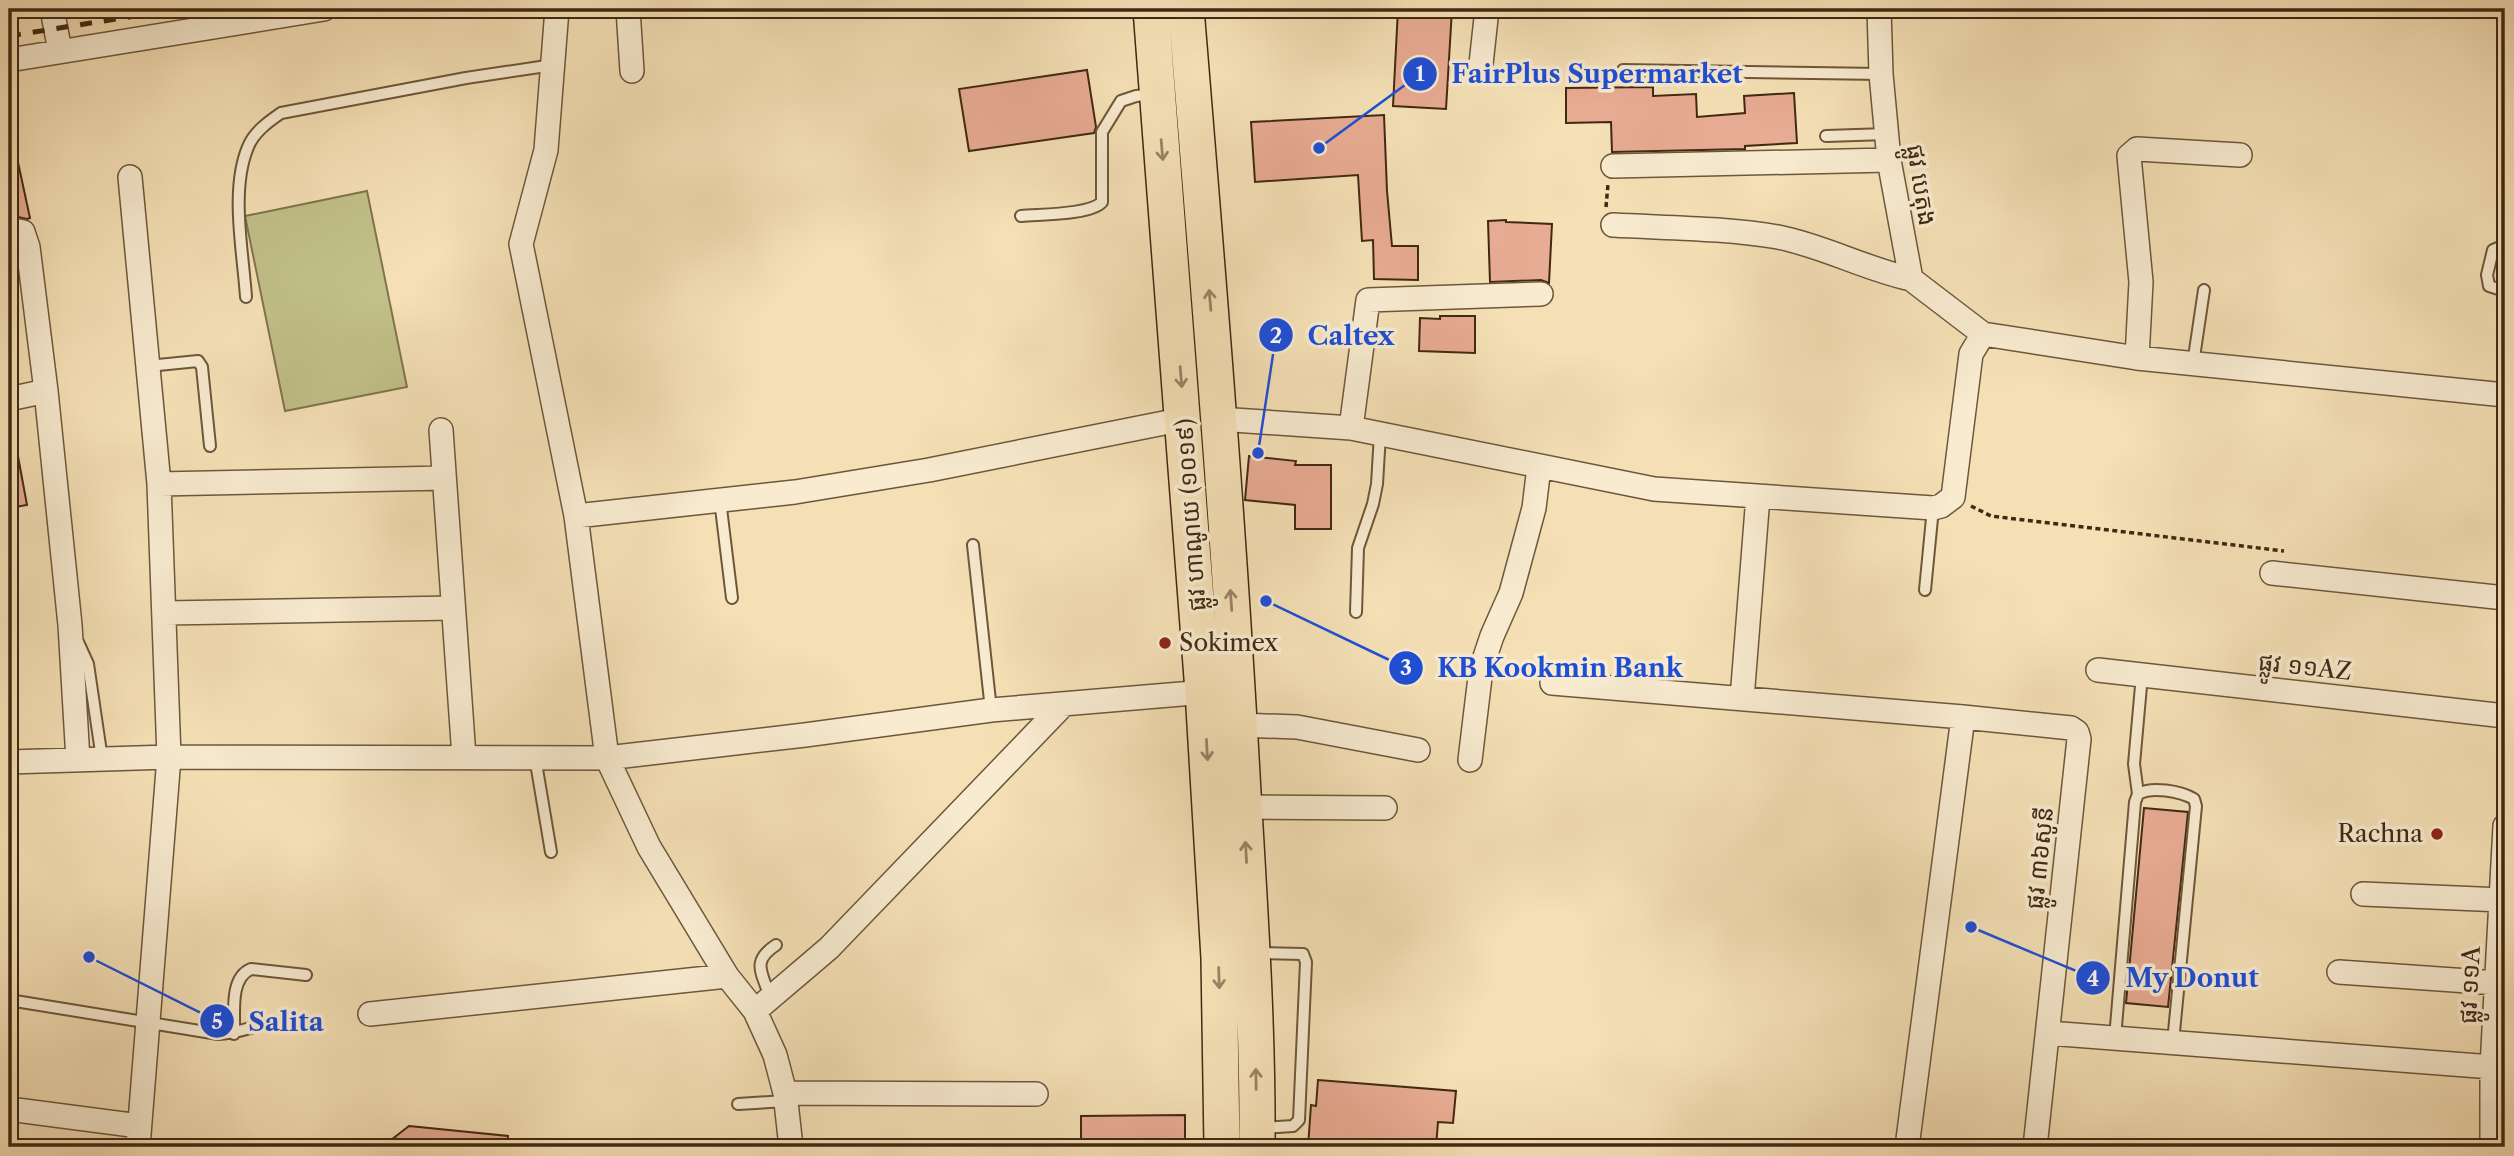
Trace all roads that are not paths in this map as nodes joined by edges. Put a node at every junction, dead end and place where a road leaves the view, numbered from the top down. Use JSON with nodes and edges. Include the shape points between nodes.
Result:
{"nodes":[{"id":1,"x":51,"y":9,"type":"edge"},
{"id":2,"x":324,"y":9,"type":"edge"},
{"id":3,"x":557,"y":9,"type":"edge"},
{"id":4,"x":628,"y":9,"type":"edge"},
{"id":5,"x":1151,"y":9,"type":"edge"},
{"id":6,"x":1186,"y":9,"type":"edge"},
{"id":7,"x":1487,"y":9,"type":"edge"},
{"id":8,"x":1879,"y":9,"type":"edge"},
{"id":9,"x":284,"y":12,"type":"edge"},
{"id":10,"x":60,"y":51,"type":"junction"},
{"id":11,"x":9,"y":60,"type":"edge"},
{"id":12,"x":1481,"y":64,"type":"dead end"},
{"id":13,"x":553,"y":65,"type":"junction"},
{"id":14,"x":1623,"y":70,"type":"dead end"},
{"id":15,"x":632,"y":71,"type":"dead end"},
{"id":16,"x":1881,"y":74,"type":"junction"},
{"id":17,"x":1158,"y":93,"type":"junction"},
{"id":18,"x":1887,"y":134,"type":"junction"},
{"id":19,"x":1826,"y":136,"type":"dead end"},
{"id":20,"x":2240,"y":155,"type":"dead end"},
{"id":21,"x":1889,"y":160,"type":"junction"},
{"id":22,"x":1613,"y":166,"type":"road end"},
{"id":23,"x":130,"y":177,"type":"dead end"},
{"id":24,"x":1021,"y":216,"type":"dead end"},
{"id":25,"x":1613,"y":225,"type":"road end"},
{"id":26,"x":9,"y":229,"type":"edge"},
{"id":27,"x":2505,"y":245,"type":"edge"},
{"id":28,"x":1911,"y":279,"type":"junction"},
{"id":29,"x":2204,"y":290,"type":"dead end"},
{"id":30,"x":2505,"y":291,"type":"edge"},
{"id":31,"x":1541,"y":294,"type":"dead end"},
{"id":32,"x":246,"y":296,"type":"dead end"},
{"id":33,"x":1983,"y":334,"type":"junction"},
{"id":34,"x":2137,"y":358,"type":"junction"},
{"id":35,"x":2193,"y":363,"type":"junction"},
{"id":36,"x":148,"y":366,"type":"junction"},
{"id":37,"x":46,"y":391,"type":"junction"},
{"id":38,"x":2505,"y":395,"type":"edge"},
{"id":39,"x":9,"y":398,"type":"edge"},
{"id":40,"x":1184,"y":419,"type":"junction"},
{"id":41,"x":1219,"y":419,"type":"junction"},
{"id":42,"x":1352,"y":428,"type":"junction"},
{"id":43,"x":441,"y":430,"type":"dead end"},
{"id":44,"x":1380,"y":434,"type":"junction"},
{"id":45,"x":209,"y":446,"type":"dead end"},
{"id":46,"x":1539,"y":467,"type":"junction"},
{"id":47,"x":444,"y":478,"type":"junction"},
{"id":48,"x":159,"y":484,"type":"junction"},
{"id":49,"x":1758,"y":496,"type":"junction"},
{"id":50,"x":720,"y":500,"type":"junction"},
{"id":51,"x":1933,"y":508,"type":"junction"},
{"id":52,"x":576,"y":516,"type":"junction"},
{"id":53,"x":973,"y":545,"type":"dead end"},
{"id":54,"x":2272,"y":573,"type":"dead end"},
{"id":55,"x":1925,"y":590,"type":"dead end"},
{"id":56,"x":732,"y":598,"type":"dead end"},
{"id":57,"x":2505,"y":598,"type":"edge"},
{"id":58,"x":453,"y":608,"type":"junction"},
{"id":59,"x":1356,"y":612,"type":"dead end"},
{"id":60,"x":164,"y":613,"type":"junction"},
{"id":61,"x":70,"y":625,"type":"junction"},
{"id":62,"x":2098,"y":670,"type":"dead end"},
{"id":63,"x":2142,"y":675,"type":"junction"},
{"id":64,"x":1552,"y":683,"type":"dead end"},
{"id":65,"x":1203,"y":691,"type":"junction"},
{"id":66,"x":1237,"y":691,"type":"junction"},
{"id":67,"x":1742,"y":699,"type":"junction"},
{"id":68,"x":1064,"y":704,"type":"junction"},
{"id":69,"x":991,"y":710,"type":"junction"},
{"id":70,"x":2505,"y":716,"type":"edge"},
{"id":71,"x":1963,"y":717,"type":"junction"},
{"id":72,"x":1239,"y":725,"type":"junction"},
{"id":73,"x":1418,"y":750,"type":"dead end"},
{"id":74,"x":169,"y":757,"type":"junction"},
{"id":75,"x":464,"y":757,"type":"junction"},
{"id":76,"x":535,"y":757,"type":"junction"},
{"id":77,"x":607,"y":758,"type":"junction"},
{"id":78,"x":102,"y":759,"type":"junction"},
{"id":79,"x":78,"y":760,"type":"junction"},
{"id":80,"x":1470,"y":760,"type":"dead end"},
{"id":81,"x":9,"y":762,"type":"edge"},
{"id":82,"x":2138,"y":794,"type":"junction"},
{"id":83,"x":1244,"y":807,"type":"junction"},
{"id":84,"x":1385,"y":808,"type":"dead end"},
{"id":85,"x":2505,"y":826,"type":"edge"},
{"id":86,"x":551,"y":852,"type":"dead end"},
{"id":87,"x":2363,"y":894,"type":"dead end"},
{"id":88,"x":2502,"y":900,"type":"junction"},
{"id":89,"x":2502,"y":943,"type":"edge"},
{"id":90,"x":776,"y":945,"type":"dead end"},
{"id":91,"x":1252,"y":953,"type":"junction"},
{"id":92,"x":2339,"y":972,"type":"dead end"},
{"id":93,"x":306,"y":975,"type":"dead end"},
{"id":94,"x":727,"y":976,"type":"junction"},
{"id":95,"x":2497,"y":983,"type":"junction"},
{"id":96,"x":9,"y":1000,"type":"edge"},
{"id":97,"x":763,"y":1005,"type":"junction"},
{"id":98,"x":370,"y":1014,"type":"dead end"},
{"id":99,"x":300,"y":1023,"type":"dead end"},
{"id":100,"x":148,"y":1024,"type":"junction"},
{"id":101,"x":2048,"y":1033,"type":"junction"},
{"id":102,"x":234,"y":1034,"type":"junction"},
{"id":103,"x":2115,"y":1038,"type":"junction"},
{"id":104,"x":2173,"y":1042,"type":"junction"},
{"id":105,"x":2492,"y":1067,"type":"junction"},
{"id":106,"x":1036,"y":1094,"type":"dead end"},
{"id":107,"x":786,"y":1097,"type":"junction"},
{"id":108,"x":738,"y":1104,"type":"dead end"},
{"id":109,"x":9,"y":1109,"type":"edge"},
{"id":110,"x":138,"y":1137,"type":"edge"},
{"id":111,"x":1257,"y":1138,"type":"edge"},
{"id":112,"x":791,"y":1147,"type":"edge"},
{"id":113,"x":1222,"y":1147,"type":"edge"},
{"id":114,"x":1907,"y":1147,"type":"edge"},
{"id":115,"x":2035,"y":1147,"type":"edge"},
{"id":116,"x":2492,"y":1147,"type":"edge"}],
"edges":[{"from":1,"to":10,"type":"street"},
{"from":2,"to":9,"type":"street"},
{"from":3,"to":13,"type":"street"},
{"from":4,"to":15,"type":"street"},
{"from":5,"to":17,"type":"main road","name":"ផ្លូវ ហាណូយ (១០១៩)"},
{"from":41,"to":6,"type":"main road","name":"ផ្លូវ ហាណូយ (១០១៩)","one_way":true},
{"from":7,"to":12,"type":"street"},
{"from":8,"to":16,"type":"street","name":"ផ្លូវ បេតុង"},
{"from":9,"to":10,"type":"street"},
{"from":10,"to":11,"type":"street"},
{"from":13,"to":32,"type":"lane","via":[[281,113],[262,127],[248,146],[238,190]]},
{"from":13,"to":52,"type":"street","via":[[546,150],[521,244]]},
{"from":14,"to":16,"type":"lane"},
{"from":16,"to":18,"type":"street","name":"ផ្លូវ បេតុង"},
{"from":17,"to":24,"type":"lane","via":[[1121,101],[1102,132],[1100,205]]},
{"from":17,"to":40,"type":"main road","name":"ផ្លូវ ហាណូយ (១០១៩)","one_way":true},
{"from":18,"to":19,"type":"lane"},
{"from":18,"to":21,"type":"street","name":"ផ្លូវ បេតុង"},
{"from":20,"to":34,"type":"street","via":[[2137,149],[2129,156],[2141,282]]},
{"from":21,"to":22,"type":"street"},
{"from":21,"to":28,"type":"street","name":"ផ្លូវ បេតុង"},
{"from":23,"to":36,"type":"street"},
{"from":25,"to":28,"type":"street","via":[[1778,237]]},
{"from":26,"to":37,"type":"street","via":[[23,232],[28,247]]},
{"from":27,"to":30,"type":"lane","via":[[2493,250],[2487,275],[2489,286]]},
{"from":28,"to":33,"type":"street"},
{"from":29,"to":35,"type":"lane"},
{"from":31,"to":42,"type":"street","via":[[1368,300]]},
{"from":33,"to":34,"type":"street"},
{"from":33,"to":51,"type":"street","via":[[1971,354],[1953,497]]},
{"from":34,"to":35,"type":"street"},
{"from":35,"to":38,"type":"street"},
{"from":36,"to":45,"type":"lane","via":[[198,361]]},
{"from":36,"to":48,"type":"street"},
{"from":37,"to":39,"type":"street"},
{"from":37,"to":61,"type":"street"},
{"from":40,"to":50,"type":"street","via":[[929,470]]},
{"from":40,"to":65,"type":"main road","name":"ផ្លូវ ហាណូយ (១០១៩)"},
{"from":41,"to":42,"type":"street"},
{"from":66,"to":41,"type":"main road","name":"ផ្លូវ ហាណូយ (១០១៩)","one_way":true},
{"from":42,"to":44,"type":"street"},
{"from":43,"to":47,"type":"street"},
{"from":44,"to":46,"type":"street"},
{"from":44,"to":59,"type":"lane","via":[[1377,484],[1358,548]]},
{"from":46,"to":49,"type":"street","via":[[1654,489]]},
{"from":46,"to":80,"type":"street","via":[[1534,508],[1511,593],[1481,669]]},
{"from":47,"to":48,"type":"street"},
{"from":47,"to":58,"type":"street"},
{"from":48,"to":60,"type":"street"},
{"from":49,"to":51,"type":"street"},
{"from":49,"to":67,"type":"street"},
{"from":50,"to":52,"type":"street"},
{"from":50,"to":56,"type":"lane"},
{"from":51,"to":55,"type":"lane"},
{"from":52,"to":77,"type":"street"},
{"from":53,"to":69,"type":"lane"},
{"from":54,"to":57,"type":"street"},
{"from":58,"to":60,"type":"street"},
{"from":58,"to":75,"type":"street"},
{"from":60,"to":74,"type":"street"},
{"from":61,"to":78,"type":"lane","via":[[88,664]]},
{"from":61,"to":79,"type":"street"},
{"from":62,"to":63,"type":"street","name":"ផ្លូវ ១១AZ"},
{"from":63,"to":70,"type":"street","name":"ផ្លូវ ១១AZ"},
{"from":63,"to":82,"type":"lane","via":[[2134,764]]},
{"from":64,"to":67,"type":"street","name":"ផ្លូវ ៣៦សូនី"},
{"from":65,"to":66,"type":"street"},
{"from":65,"to":68,"type":"street"},
{"from":65,"to":113,"type":"main road","name":"ផ្លូវ ហាណូយ (១០១៩)","one_way":true,"via":[[1219,958]]},
{"from":66,"to":72,"type":"main road","name":"ផ្លូវ ហាណូយ (១០១៩)"},
{"from":67,"to":71,"type":"street","name":"ផ្លូវ ៣៦សូនី"},
{"from":68,"to":69,"type":"street"},
{"from":68,"to":97,"type":"street","via":[[829,948]]},
{"from":69,"to":77,"type":"street"},
{"from":71,"to":101,"type":"street","name":"ផ្លូវ ៣៦សូនី","via":[[2071,728],[2079,739]]},
{"from":71,"to":114,"type":"street"},
{"from":72,"to":73,"type":"street","via":[[1297,727]]},
{"from":72,"to":83,"type":"main road","name":"ផ្លូវ ហាណូយ (១០១៩)"},
{"from":74,"to":75,"type":"street"},
{"from":74,"to":78,"type":"street"},
{"from":74,"to":100,"type":"street"},
{"from":75,"to":76,"type":"street"},
{"from":76,"to":77,"type":"street"},
{"from":76,"to":86,"type":"lane"},
{"from":77,"to":94,"type":"street","via":[[649,848]]},
{"from":78,"to":79,"type":"street"},
{"from":79,"to":81,"type":"street"},
{"from":82,"to":103,"type":"lane"},
{"from":82,"to":104,"type":"lane","via":[[2146,790],[2186,794],[2196,807]]},
{"from":83,"to":84,"type":"street"},
{"from":91,"to":83,"type":"main road","name":"ផ្លូវ ហាណូយ (១០១៩)","one_way":true},
{"from":85,"to":88,"type":"street","name":"ផ្លូវ ១១A"},
{"from":87,"to":88,"type":"street"},
{"from":88,"to":89,"type":"street","name":"ផ្លូវ ១១A"},
{"from":89,"to":95,"type":"street","name":"ផ្លូវ ១១A"},
{"from":90,"to":97,"type":"lane","via":[[760,962]]},
{"from":111,"to":91,"type":"main road","name":"ផ្លូវ ហាណូយ (១០១៩)","one_way":true},
{"from":91,"to":111,"type":"lane","via":[[1303,954],[1306,962],[1298,1120]]},
{"from":92,"to":95,"type":"street"},
{"from":93,"to":102,"type":"lane","via":[[251,969],[243,973],[237,982]]},
{"from":94,"to":97,"type":"street"},
{"from":94,"to":98,"type":"street"},
{"from":95,"to":105,"type":"street","name":"ផ្លូវ ១១A"},
{"from":96,"to":100,"type":"lane"},
{"from":97,"to":107,"type":"street"},
{"from":99,"to":102,"type":"lane","via":[[270,1023]]},
{"from":100,"to":102,"type":"lane"},
{"from":100,"to":110,"type":"street"},
{"from":101,"to":103,"type":"street"},
{"from":101,"to":115,"type":"street","name":"ផ្លូវ ៣៦សូនី"},
{"from":103,"to":104,"type":"street"},
{"from":104,"to":105,"type":"street"},
{"from":105,"to":116,"type":"street","name":"ផ្លូវ ១១A"},
{"from":106,"to":107,"type":"street"},
{"from":107,"to":108,"type":"lane"},
{"from":107,"to":112,"type":"street"},
{"from":109,"to":110,"type":"street"}]}
